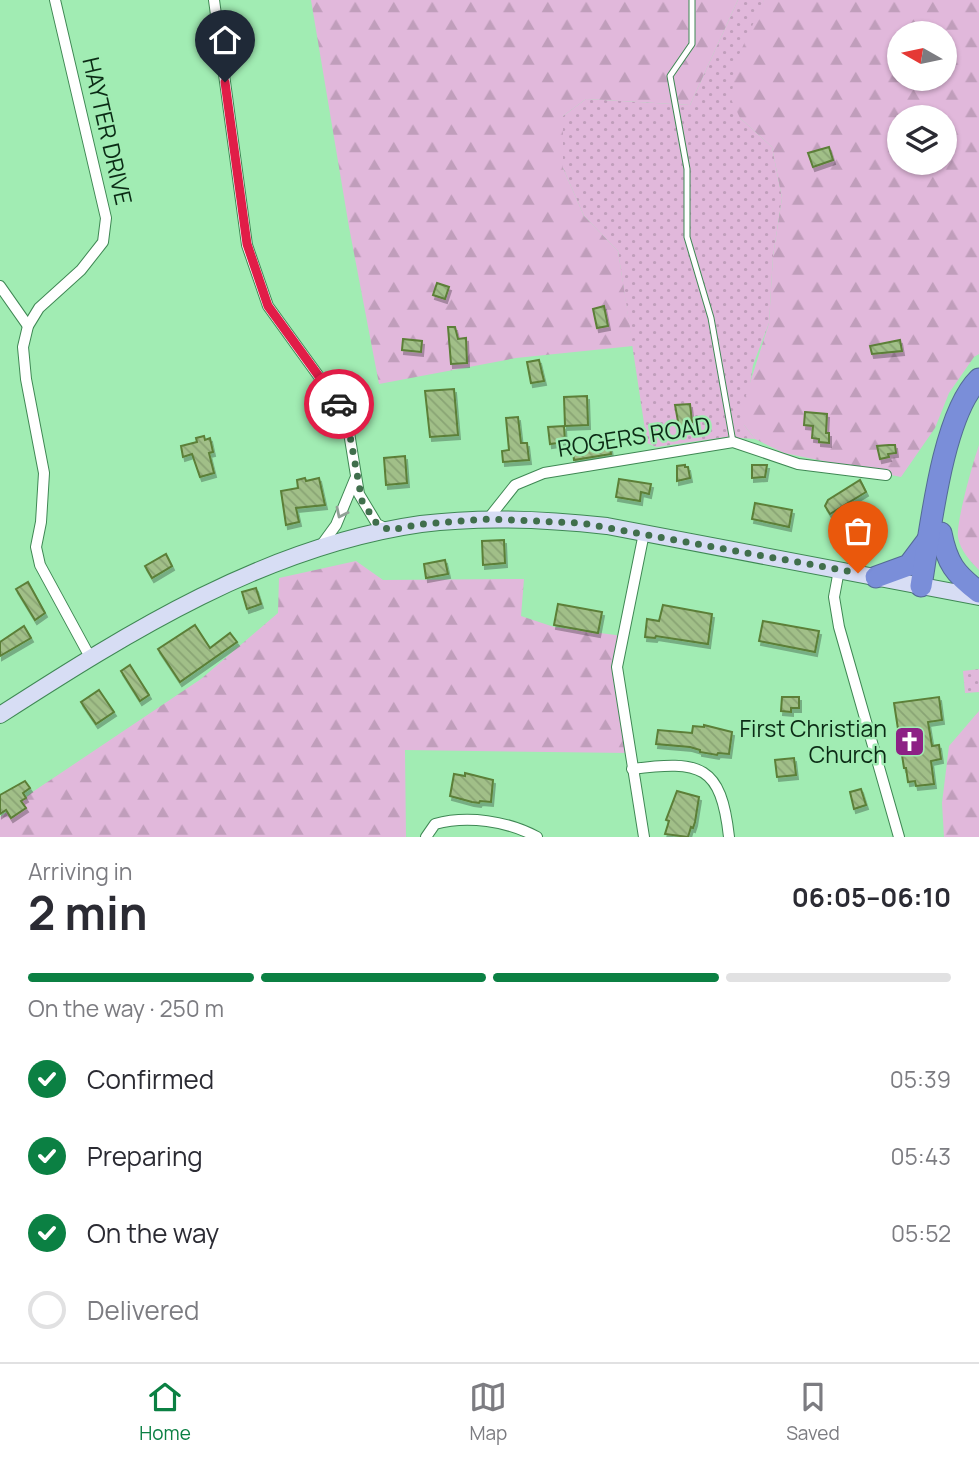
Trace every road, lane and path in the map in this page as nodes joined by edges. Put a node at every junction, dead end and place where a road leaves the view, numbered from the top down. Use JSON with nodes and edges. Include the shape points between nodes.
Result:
{"nodes":[{"id":1,"x":55,"y":0,"type":"edge"},
{"id":2,"x":215,"y":0,"type":"edge"},
{"id":3,"x":692,"y":0,"type":"edge"},
{"id":4,"x":0,"y":286,"type":"edge"},
{"id":5,"x":28,"y":326,"type":"junction"},
{"id":6,"x":979,"y":379,"type":"edge"},
{"id":7,"x":979,"y":397,"type":"edge"},
{"id":8,"x":733,"y":442,"type":"junction"},
{"id":9,"x":886,"y":475,"type":"dead end"},
{"id":10,"x":356,"y":476,"type":"junction"},
{"id":11,"x":488,"y":519,"type":"junction"},
{"id":12,"x":390,"y":530,"type":"junction"},
{"id":13,"x":644,"y":533,"type":"junction"},
{"id":14,"x":936,"y":535,"type":"junction"},
{"id":15,"x":320,"y":548,"type":"junction"},
{"id":16,"x":839,"y":570,"type":"junction"},
{"id":17,"x":876,"y":577,"type":"junction"},
{"id":18,"x":926,"y":587,"type":"junction"},
{"id":19,"x":979,"y":594,"type":"edge"},
{"id":20,"x":90,"y":657,"type":"junction"},
{"id":21,"x":1,"y":712,"type":"edge"},
{"id":22,"x":632,"y":769,"type":"junction"},
{"id":23,"x":426,"y":837,"type":"edge"},
{"id":24,"x":537,"y":837,"type":"edge"},
{"id":25,"x":644,"y":837,"type":"edge"},
{"id":26,"x":729,"y":837,"type":"edge"},
{"id":27,"x":899,"y":837,"type":"edge"}],
"edges":[{"from":1,"to":5,"type":"street","name":"HAYTER DRIVE","via":[[106,218],[103,242],[94,256],[39,308]]},
{"from":2,"to":10,"type":"street","via":[[247,244],[268,306],[346,414]]},
{"from":3,"to":8,"type":"lane","via":[[692,44],[670,76],[687,169],[687,237],[711,318]]},
{"from":4,"to":5,"type":"street"},
{"from":5,"to":20,"type":"street","via":[[23,347],[26,379],[44,473],[36,547],[40,565]]},
{"from":6,"to":14,"type":"highway","via":[[959,409],[948,442]]},
{"from":7,"to":14,"type":"highway","via":[[960,439]]},
{"from":8,"to":9,"type":"street","name":"ROGERS ROAD","via":[[798,464]]},
{"from":8,"to":11,"type":"street","name":"ROGERS ROAD","via":[[544,473],[515,485]]},
{"from":10,"to":12,"type":"street","via":[[373,520]]},
{"from":10,"to":15,"type":"street","one_way":true,"via":[[336,525]]},
{"from":11,"to":12,"type":"main road"},
{"from":11,"to":13,"type":"main road","via":[[581,523]]},
{"from":12,"to":15,"type":"main road"},
{"from":13,"to":16,"type":"main road"},
{"from":13,"to":22,"type":"street","via":[[617,667]]},
{"from":14,"to":17,"type":"highway","via":[[909,565]]},
{"from":14,"to":18,"type":"highway"},
{"from":14,"to":19,"type":"highway","via":[[950,564]]},
{"from":15,"to":20,"type":"main road","via":[[230,581]]},
{"from":16,"to":17,"type":"main road"},
{"from":16,"to":27,"type":"street","via":[[834,597],[839,627]]},
{"from":17,"to":18,"type":"main road"},
{"from":18,"to":19,"type":"main road"},
{"from":20,"to":21,"type":"main road"},
{"from":22,"to":25,"type":"street"},
{"from":22,"to":26,"type":"street","via":[[672,765],[709,776],[720,792]]},
{"from":23,"to":24,"type":"street","via":[[435,824],[451,820],[519,827]]}]}
